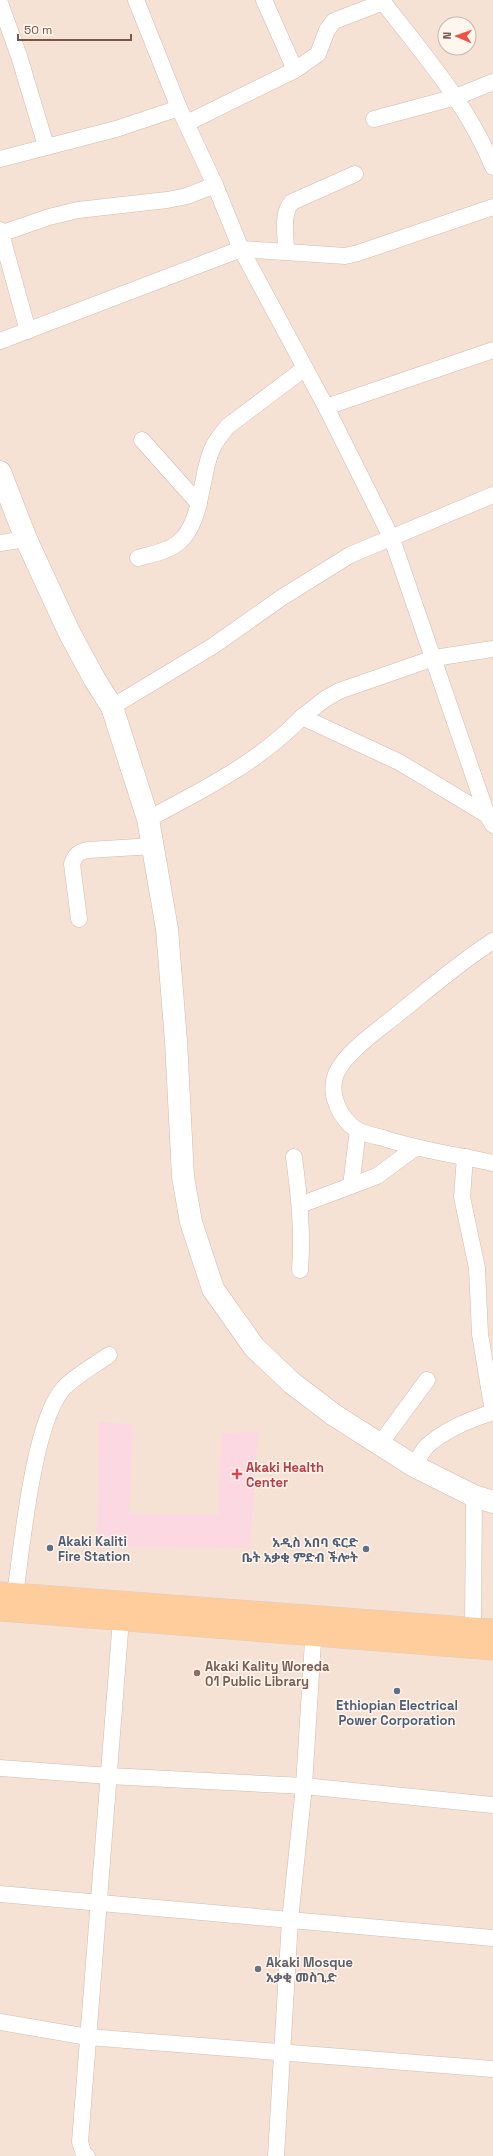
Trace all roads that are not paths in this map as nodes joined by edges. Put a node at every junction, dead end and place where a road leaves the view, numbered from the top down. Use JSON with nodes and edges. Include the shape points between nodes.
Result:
{"nodes":[{"id":1,"x":136,"y":0,"type":"edge"},
{"id":2,"x":264,"y":0,"type":"edge"},
{"id":3,"x":384,"y":1,"type":"edge"},
{"id":4,"x":0,"y":3,"type":"edge"},
{"id":5,"x":295,"y":70,"type":"junction"},
{"id":6,"x":493,"y":82,"type":"edge"},
{"id":7,"x":456,"y":97,"type":"junction"},
{"id":8,"x":179,"y":108,"type":"junction"},
{"id":9,"x":374,"y":119,"type":"dead end"},
{"id":10,"x":187,"y":124,"type":"junction"},
{"id":11,"x":46,"y":146,"type":"junction"},
{"id":12,"x":0,"y":159,"type":"edge"},
{"id":13,"x":493,"y":167,"type":"edge"},
{"id":14,"x":355,"y":174,"type":"dead end"},
{"id":15,"x":215,"y":185,"type":"junction"},
{"id":16,"x":493,"y":208,"type":"edge"},
{"id":17,"x":0,"y":233,"type":"edge"},
{"id":18,"x":241,"y":249,"type":"junction"},
{"id":19,"x":286,"y":251,"type":"junction"},
{"id":20,"x":28,"y":331,"type":"junction"},
{"id":21,"x":0,"y":341,"type":"edge"},
{"id":22,"x":493,"y":350,"type":"edge"},
{"id":23,"x":305,"y":368,"type":"junction"},
{"id":24,"x":326,"y":407,"type":"junction"},
{"id":25,"x":142,"y":440,"type":"dead end"},
{"id":26,"x":0,"y":472,"type":"edge"},
{"id":27,"x":493,"y":495,"type":"edge"},
{"id":28,"x":199,"y":504,"type":"junction"},
{"id":29,"x":26,"y":539,"type":"junction"},
{"id":30,"x":392,"y":539,"type":"junction"},
{"id":31,"x":0,"y":543,"type":"edge"},
{"id":32,"x":138,"y":558,"type":"dead end"},
{"id":33,"x":493,"y":649,"type":"edge"},
{"id":34,"x":434,"y":658,"type":"junction"},
{"id":35,"x":112,"y":707,"type":"junction"},
{"id":36,"x":302,"y":717,"type":"junction"},
{"id":37,"x":491,"y":818,"type":"edge"},
{"id":38,"x":148,"y":819,"type":"junction"},
{"id":39,"x":154,"y":846,"type":"junction"},
{"id":40,"x":79,"y":919,"type":"dead end"},
{"id":41,"x":493,"y":941,"type":"edge"},
{"id":42,"x":358,"y":1130,"type":"junction"},
{"id":43,"x":415,"y":1148,"type":"junction"},
{"id":44,"x":294,"y":1157,"type":"dead end"},
{"id":45,"x":465,"y":1157,"type":"junction"},
{"id":46,"x":493,"y":1163,"type":"edge"},
{"id":47,"x":351,"y":1186,"type":"junction"},
{"id":48,"x":300,"y":1204,"type":"junction"},
{"id":49,"x":300,"y":1270,"type":"dead end"},
{"id":50,"x":486,"y":1310,"type":"edge"},
{"id":51,"x":109,"y":1355,"type":"dead end"},
{"id":52,"x":427,"y":1380,"type":"dead end"},
{"id":53,"x":493,"y":1412,"type":"edge"},
{"id":54,"x":380,"y":1444,"type":"junction"},
{"id":55,"x":414,"y":1466,"type":"junction"},
{"id":56,"x":484,"y":1499,"type":"edge"},
{"id":57,"x":8,"y":1594,"type":"edge"},
{"id":58,"x":0,"y":1610,"type":"edge"},
{"id":59,"x":120,"y":1619,"type":"junction"},
{"id":60,"x":314,"y":1626,"type":"junction"},
{"id":61,"x":483,"y":1630,"type":"edge"},
{"id":62,"x":493,"y":1649,"type":"edge"},
{"id":63,"x":0,"y":1768,"type":"edge"},
{"id":64,"x":109,"y":1776,"type":"junction"},
{"id":65,"x":304,"y":1786,"type":"junction"},
{"id":66,"x":493,"y":1805,"type":"edge"},
{"id":67,"x":0,"y":1894,"type":"edge"},
{"id":68,"x":98,"y":1903,"type":"junction"},
{"id":69,"x":290,"y":1920,"type":"junction"},
{"id":70,"x":493,"y":1938,"type":"edge"},
{"id":71,"x":0,"y":2022,"type":"edge"},
{"id":72,"x":88,"y":2037,"type":"junction"},
{"id":73,"x":281,"y":2051,"type":"junction"},
{"id":74,"x":493,"y":2069,"type":"edge"},
{"id":75,"x":87,"y":2156,"type":"edge"},
{"id":76,"x":276,"y":2156,"type":"edge"}],
"edges":[{"from":1,"to":8,"type":"street"},
{"from":2,"to":5,"type":"street"},
{"from":3,"to":5,"type":"street","via":[[334,21],[326,30],[318,54]]},
{"from":3,"to":7,"type":"street"},
{"from":4,"to":11,"type":"street"},
{"from":5,"to":10,"type":"street"},
{"from":6,"to":7,"type":"street"},
{"from":7,"to":9,"type":"street"},
{"from":7,"to":13,"type":"street"},
{"from":8,"to":10,"type":"street"},
{"from":8,"to":11,"type":"street","via":[[116,129]]},
{"from":10,"to":15,"type":"street"},
{"from":11,"to":12,"type":"street"},
{"from":14,"to":19,"type":"street","via":[[292,202],[286,213]]},
{"from":15,"to":17,"type":"street","via":[[187,196],[167,200],[78,210]]},
{"from":15,"to":18,"type":"street"},
{"from":16,"to":19,"type":"street","via":[[358,254],[345,256]]},
{"from":17,"to":20,"type":"street"},
{"from":18,"to":19,"type":"street"},
{"from":18,"to":20,"type":"street"},
{"from":18,"to":23,"type":"street"},
{"from":20,"to":21,"type":"street"},
{"from":22,"to":24,"type":"street"},
{"from":23,"to":24,"type":"street"},
{"from":23,"to":28,"type":"street","via":[[228,426],[218,438],[212,449]]},
{"from":24,"to":30,"type":"street"},
{"from":25,"to":28,"type":"street"},
{"from":26,"to":29,"type":"main road"},
{"from":27,"to":30,"type":"street"},
{"from":28,"to":32,"type":"street","via":[[188,534],[178,543],[169,549]]},
{"from":29,"to":31,"type":"street"},
{"from":29,"to":35,"type":"main road","via":[[69,632]]},
{"from":30,"to":34,"type":"street"},
{"from":30,"to":35,"type":"street","via":[[361,550],[324,570],[213,646]]},
{"from":33,"to":34,"type":"street"},
{"from":34,"to":36,"type":"street","via":[[339,691]]},
{"from":34,"to":37,"type":"street"},
{"from":35,"to":38,"type":"main road"},
{"from":36,"to":37,"type":"street","via":[[399,762]]},
{"from":36,"to":38,"type":"street","via":[[287,733],[236,770]]},
{"from":38,"to":39,"type":"main road"},
{"from":39,"to":40,"type":"street","via":[[88,850],[74,856],[72,864]]},
{"from":39,"to":54,"type":"main road","via":[[167,929],[183,1177],[191,1222],[213,1289],[254,1347],[292,1383],[334,1415]]},
{"from":41,"to":42,"type":"street","via":[[470,956],[344,1061],[336,1075],[334,1094],[345,1119]]},
{"from":42,"to":43,"type":"street"},
{"from":42,"to":47,"type":"street"},
{"from":43,"to":45,"type":"street"},
{"from":43,"to":47,"type":"street","via":[[377,1176]]},
{"from":44,"to":48,"type":"street"},
{"from":45,"to":46,"type":"street"},
{"from":45,"to":50,"type":"street","via":[[462,1197]]},
{"from":47,"to":48,"type":"street"},
{"from":48,"to":49,"type":"street"},
{"from":50,"to":53,"type":"street","via":[[480,1334]]},
{"from":51,"to":57,"type":"street","via":[[63,1389],[50,1410],[38,1453]]},
{"from":52,"to":54,"type":"street"},
{"from":53,"to":55,"type":"street","via":[[441,1435],[427,1446]]},
{"from":54,"to":55,"type":"main road"},
{"from":55,"to":56,"type":"main road"},
{"from":56,"to":61,"type":"street"},
{"from":57,"to":60,"type":"main road"},
{"from":58,"to":59,"type":"main road"},
{"from":59,"to":60,"type":"main road"},
{"from":59,"to":64,"type":"street"},
{"from":60,"to":61,"type":"main road"},
{"from":60,"to":62,"type":"main road"},
{"from":60,"to":65,"type":"street"},
{"from":63,"to":64,"type":"street"},
{"from":64,"to":65,"type":"street"},
{"from":64,"to":68,"type":"street"},
{"from":65,"to":66,"type":"street"},
{"from":65,"to":69,"type":"street"},
{"from":67,"to":68,"type":"street"},
{"from":68,"to":69,"type":"street"},
{"from":68,"to":72,"type":"street"},
{"from":69,"to":70,"type":"street"},
{"from":69,"to":73,"type":"street"},
{"from":71,"to":72,"type":"street"},
{"from":72,"to":73,"type":"street"},
{"from":72,"to":75,"type":"street","via":[[80,2142],[84,2155]]},
{"from":73,"to":74,"type":"street"},
{"from":73,"to":76,"type":"street"}]}
